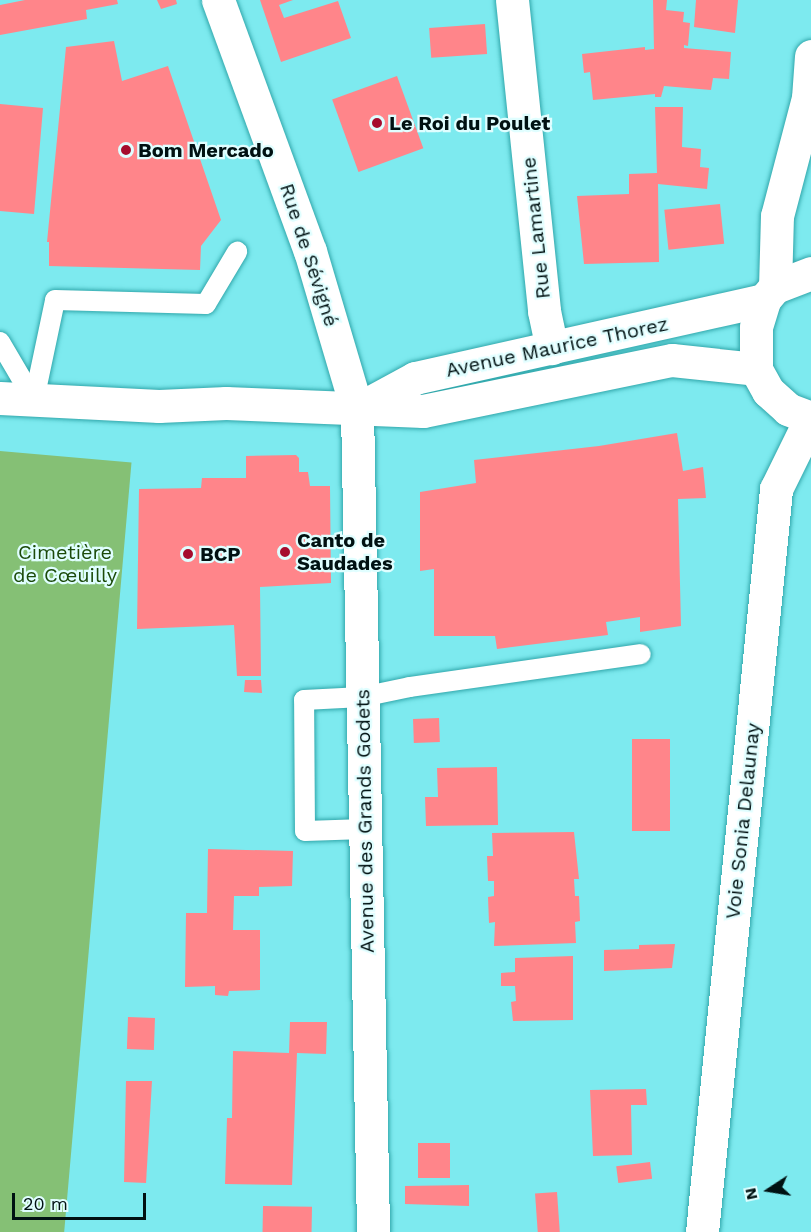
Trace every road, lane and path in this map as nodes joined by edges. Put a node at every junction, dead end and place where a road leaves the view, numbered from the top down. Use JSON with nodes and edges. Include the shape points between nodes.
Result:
{"nodes":[{"id":1,"x":218,"y":0,"type":"edge"},
{"id":2,"x":513,"y":0,"type":"edge"},
{"id":3,"x":811,"y":56,"type":"edge"},
{"id":4,"x":809,"y":110,"type":"edge"},
{"id":5,"x":237,"y":252,"type":"dead end"},
{"id":6,"x":811,"y":273,"type":"edge"},
{"id":7,"x":770,"y":293,"type":"junction"},
{"id":8,"x":0,"y":342,"type":"edge"},
{"id":9,"x":552,"y":348,"type":"junction"},
{"id":10,"x":756,"y":369,"type":"junction"},
{"id":11,"x":0,"y":398,"type":"edge"},
{"id":12,"x":34,"y":400,"type":"junction"},
{"id":13,"x":357,"y":410,"type":"junction"},
{"id":14,"x":811,"y":418,"type":"edge"},
{"id":15,"x":641,"y":654,"type":"dead end"},
{"id":16,"x":362,"y":697,"type":"junction"},
{"id":17,"x":365,"y":829,"type":"junction"},
{"id":18,"x":373,"y":1232,"type":"edge"},
{"id":19,"x":702,"y":1232,"type":"edge"}],
"edges":[{"from":1,"to":13,"type":"main road","name":"Rue de Sévigné","via":[[310,252]]},
{"from":2,"to":9,"type":"main road","name":"Rue Lamartine","via":[[544,311]]},
{"from":3,"to":4,"type":"main road"},
{"from":4,"to":7,"type":"main road","via":[[777,216]]},
{"from":5,"to":12,"type":"lane","via":[[206,304],[55,300]]},
{"from":6,"to":7,"type":"main road","name":"Avenue Maurice Thorez"},
{"from":7,"to":9,"type":"main road","name":"Avenue Maurice Thorez"},
{"from":7,"to":10,"type":"main road","via":[[756,327]]},
{"from":8,"to":12,"type":"lane"},
{"from":9,"to":13,"type":"main road","name":"Avenue Maurice Thorez","via":[[415,378]]},
{"from":10,"to":13,"type":"main road","name":"Avenue Maurice Thorez","via":[[672,360],[423,411]]},
{"from":10,"to":14,"type":"main road","via":[[768,391],[788,409]]},
{"from":11,"to":12,"type":"main road","name":"Avenue Maurice Thorez"},
{"from":12,"to":13,"type":"main road","name":"Avenue Maurice Thorez"},
{"from":13,"to":16,"type":"main road","name":"Avenue des Grands Godets"},
{"from":14,"to":19,"type":"main road","name":"Voie Sonia Delaunay","via":[[776,489]]},
{"from":15,"to":16,"type":"lane"},
{"from":16,"to":17,"type":"main road","name":"Avenue des Grands Godets"},
{"from":16,"to":17,"type":"lane","via":[[304,700],[305,831]]},
{"from":17,"to":18,"type":"main road","name":"Avenue des Grands Godets"}]}
